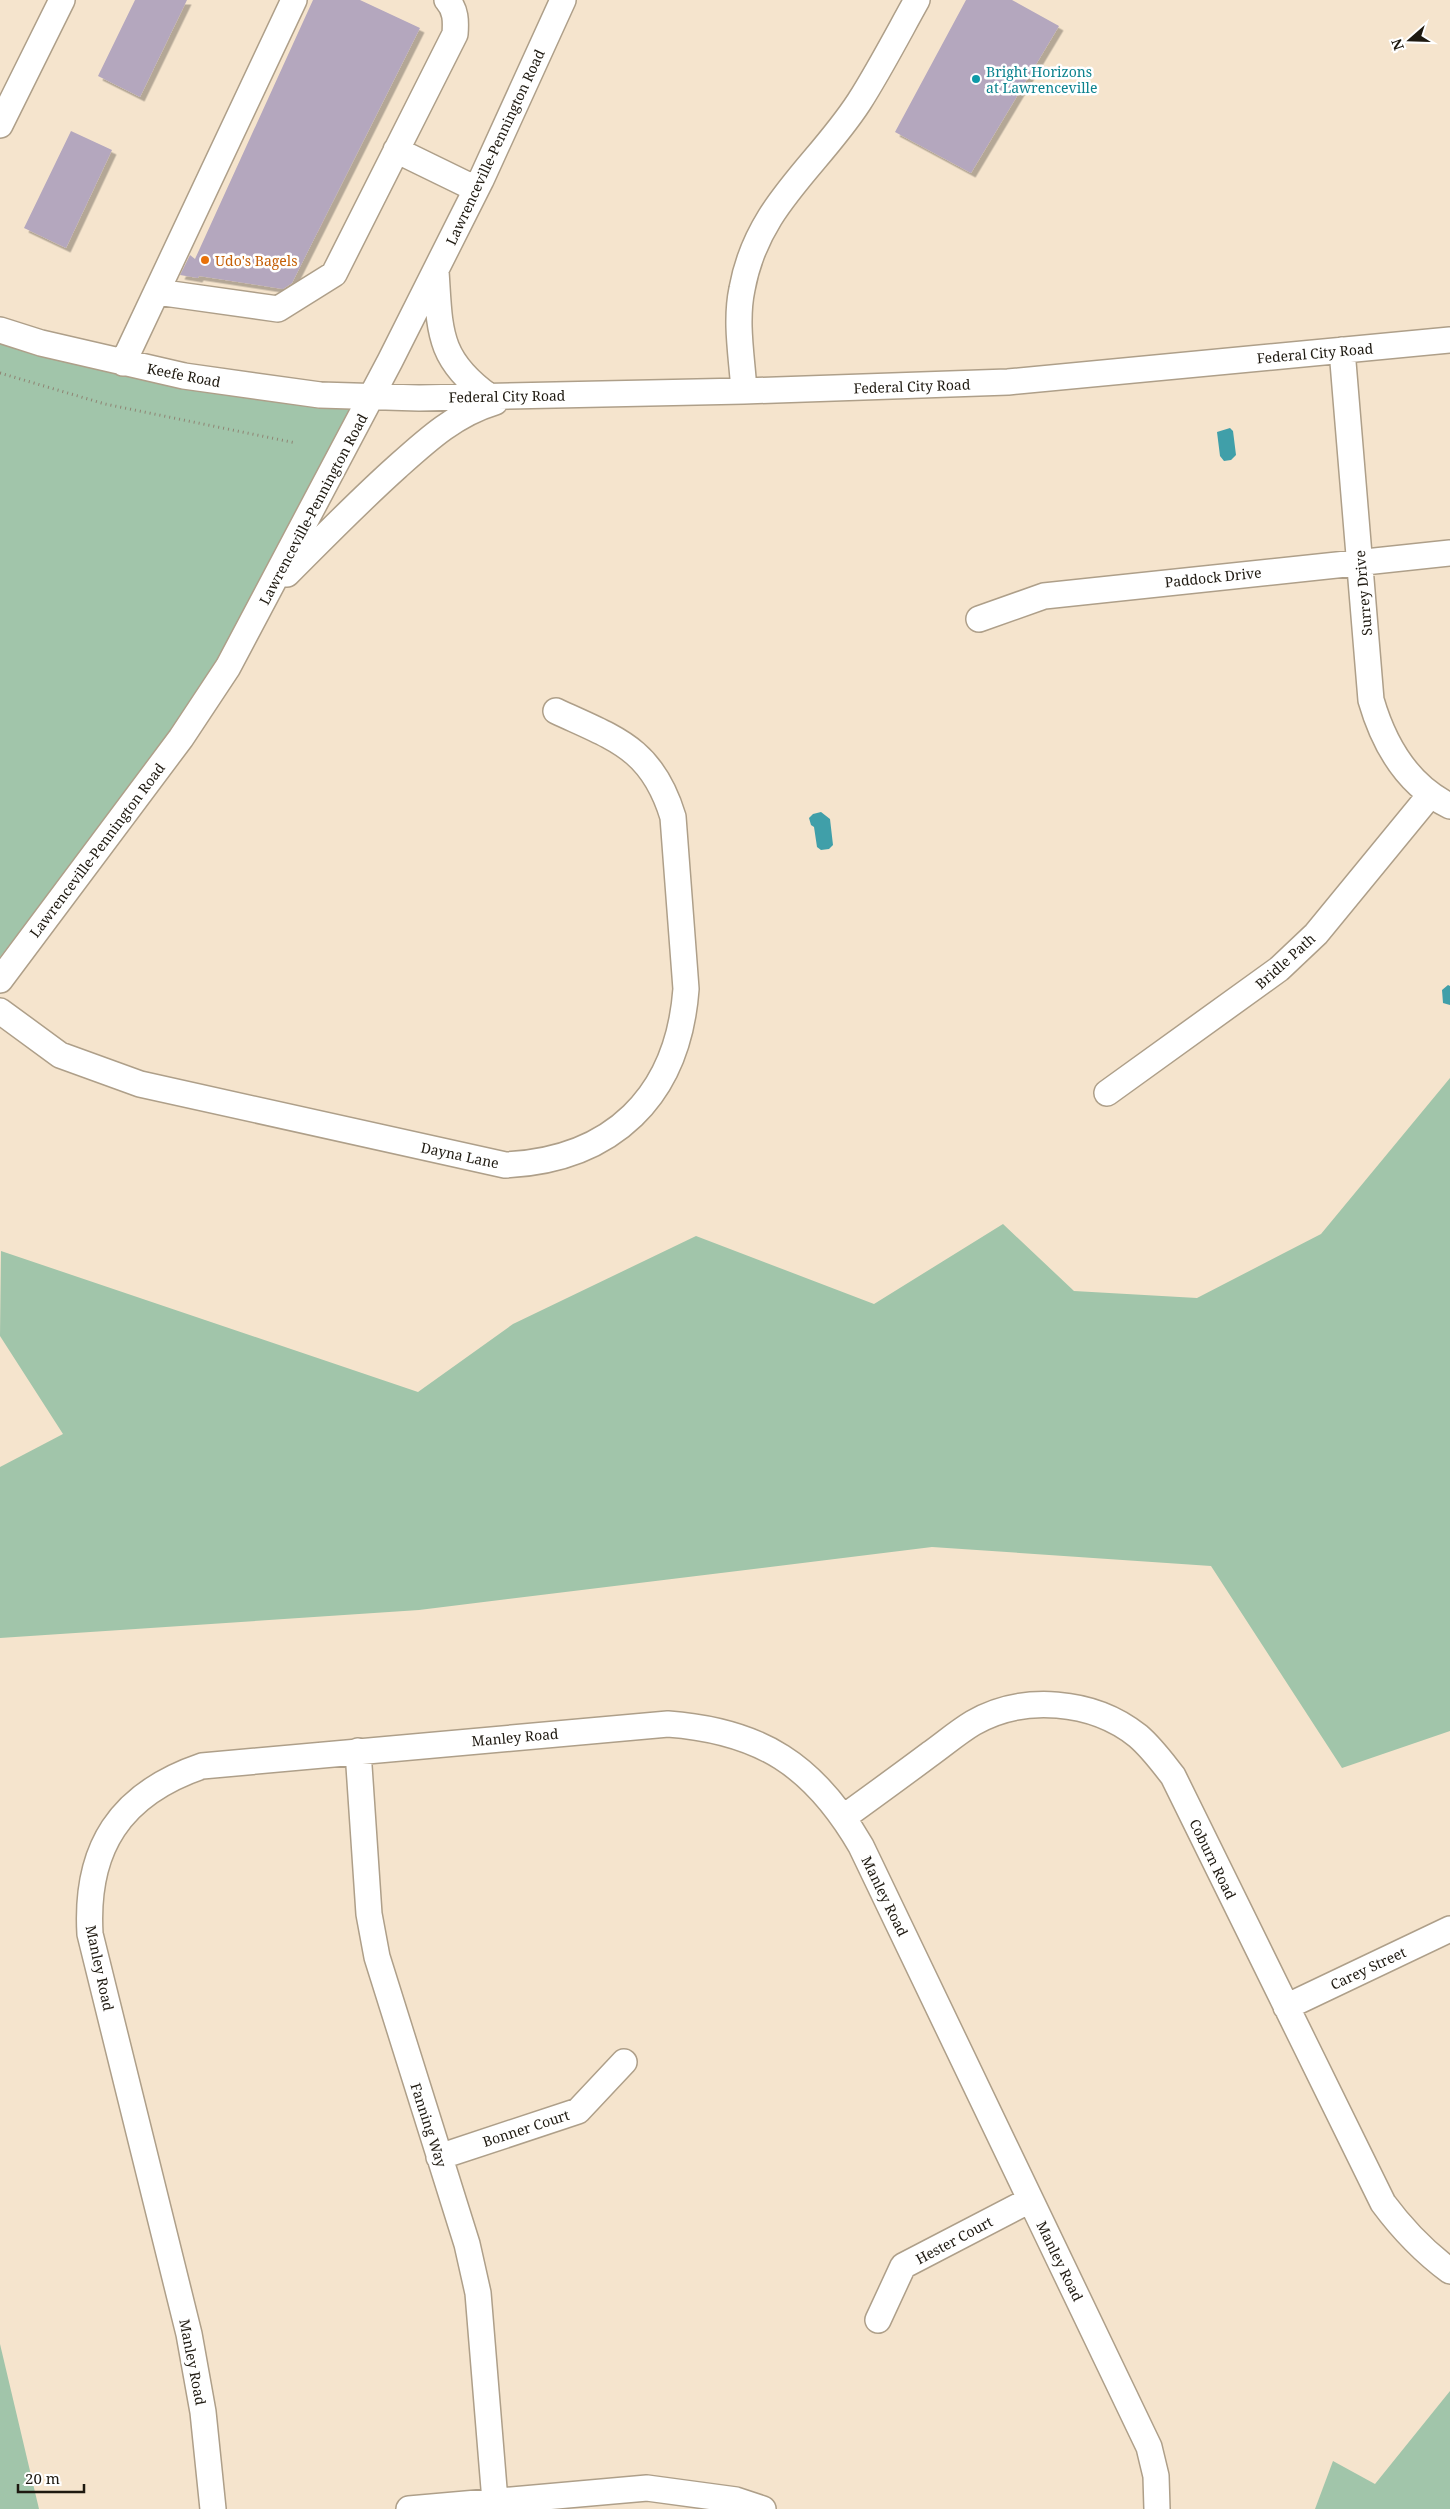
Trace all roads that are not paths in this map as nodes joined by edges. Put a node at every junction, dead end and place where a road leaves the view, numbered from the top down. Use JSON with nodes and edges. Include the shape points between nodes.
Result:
{"nodes":[{"id":1,"x":62,"y":0,"type":"edge"},
{"id":2,"x":294,"y":0,"type":"edge"},
{"id":3,"x":447,"y":0,"type":"edge"},
{"id":4,"x":563,"y":0,"type":"edge"},
{"id":5,"x":917,"y":0,"type":"edge"},
{"id":6,"x":0,"y":125,"type":"edge"},
{"id":7,"x":396,"y":150,"type":"junction"},
{"id":8,"x":476,"y":189,"type":"junction"},
{"id":9,"x":436,"y":270,"type":"junction"},
{"id":10,"x":157,"y":292,"type":"junction"},
{"id":11,"x":0,"y":330,"type":"edge"},
{"id":12,"x":1450,"y":340,"type":"edge"},
{"id":13,"x":1342,"y":350,"type":"junction"},
{"id":14,"x":123,"y":363,"type":"junction"},
{"id":15,"x":744,"y":391,"type":"junction"},
{"id":16,"x":518,"y":396,"type":"junction"},
{"id":17,"x":372,"y":397,"type":"junction"},
{"id":18,"x":490,"y":397,"type":"junction"},
{"id":19,"x":1450,"y":553,"type":"edge"},
{"id":20,"x":1360,"y":561,"type":"junction"},
{"id":21,"x":269,"y":592,"type":"junction"},
{"id":22,"x":979,"y":619,"type":"dead end"},
{"id":23,"x":556,"y":711,"type":"dead end"},
{"id":24,"x":1440,"y":800,"type":"edge"},
{"id":25,"x":0,"y":980,"type":"edge"},
{"id":26,"x":0,"y":1011,"type":"edge"},
{"id":27,"x":1108,"y":1094,"type":"dead end"},
{"id":28,"x":358,"y":1751,"type":"junction"},
{"id":29,"x":844,"y":1817,"type":"junction"},
{"id":30,"x":1450,"y":1929,"type":"edge"},
{"id":31,"x":1286,"y":2007,"type":"junction"},
{"id":32,"x":624,"y":2062,"type":"dead end"},
{"id":33,"x":439,"y":2157,"type":"junction"},
{"id":34,"x":1030,"y":2200,"type":"junction"},
{"id":35,"x":1450,"y":2271,"type":"edge"},
{"id":36,"x":878,"y":2320,"type":"dead end"},
{"id":37,"x":495,"y":2501,"type":"junction"},
{"id":38,"x":213,"y":2509,"type":"edge"},
{"id":39,"x":409,"y":2509,"type":"edge"},
{"id":40,"x":763,"y":2509,"type":"edge"},
{"id":41,"x":1157,"y":2509,"type":"edge"}],
"edges":[{"from":1,"to":6,"type":"street"},
{"from":2,"to":10,"type":"street"},
{"from":3,"to":7,"type":"street","via":[[457,20],[455,34]]},
{"from":4,"to":8,"type":"street","name":"Lawrenceville-Pennington Road"},
{"from":5,"to":15,"type":"street","via":[[859,102],[775,207],[762,230],[741,290]]},
{"from":7,"to":8,"type":"street"},
{"from":7,"to":10,"type":"street","via":[[334,274],[278,309]]},
{"from":8,"to":9,"type":"street","name":"Lawrenceville-Pennington Road"},
{"from":9,"to":17,"type":"street","name":"Lawrenceville-Pennington Road"},
{"from":9,"to":18,"type":"street","via":[[439,323],[448,353],[468,381]]},
{"from":10,"to":14,"type":"street"},
{"from":11,"to":14,"type":"street","name":"Keefe Road"},
{"from":12,"to":13,"type":"street","name":"Federal City Road"},
{"from":13,"to":15,"type":"street","name":"Federal City Road","via":[[1008,382]]},
{"from":13,"to":20,"type":"street","name":"Surrey Drive"},
{"from":14,"to":17,"type":"street","name":"Keefe Road","via":[[277,391]]},
{"from":15,"to":16,"type":"street","name":"Federal City Road"},
{"from":16,"to":18,"type":"street","name":"Federal City Road"},
{"from":16,"to":21,"type":"street","via":[[474,408],[446,424],[367,494]]},
{"from":17,"to":18,"type":"street","name":"Federal City Road"},
{"from":17,"to":21,"type":"street","name":"Lawrenceville-Pennington Road"},
{"from":19,"to":20,"type":"street","name":"Paddock Drive"},
{"from":20,"to":22,"type":"street","name":"Paddock Drive","via":[[1044,596]]},
{"from":20,"to":24,"type":"street","name":"Surrey Drive","via":[[1371,700],[1378,725],[1389,749],[1409,776]]},
{"from":21,"to":25,"type":"street","name":"Lawrenceville-Pennington Road","via":[[228,667],[181,738]]},
{"from":23,"to":26,"type":"street","name":"Dayna Lane","via":[[622,742],[651,768],[666,793],[673,817],[686,989],[684,1017],[676,1049],[662,1080],[625,1123],[591,1146],[565,1157],[535,1164],[505,1165],[140,1084],[60,1055]]},
{"from":24,"to":27,"type":"street","name":"Bridle Path","via":[[1316,934],[1279,969]]},
{"from":28,"to":29,"type":"street","name":"Manley Road","via":[[668,1724],[704,1727],[737,1735],[768,1748],[824,1791]]},
{"from":28,"to":33,"type":"street","name":"Fanning Way","via":[[369,1914],[376,1957]]},
{"from":28,"to":38,"type":"street","name":"Manley Road","via":[[216,1764],[178,1775],[153,1788],[131,1806],[113,1828],[92,1878],[88,1906],[90,1934],[189,2334],[203,2412]]},
{"from":29,"to":31,"type":"street","name":"Coburn Road","via":[[973,1723],[1000,1712],[1053,1704],[1084,1709],[1110,1719],[1137,1735],[1173,1776]]},
{"from":29,"to":34,"type":"street","name":"Manley Road"},
{"from":30,"to":31,"type":"street","name":"Carey Street"},
{"from":31,"to":35,"type":"street","name":"Coburn Road","via":[[1384,2203],[1402,2230]]},
{"from":32,"to":33,"type":"street","name":"Bonner Court","via":[[578,2111]]},
{"from":33,"to":37,"type":"street","name":"Fanning Way","via":[[467,2244],[478,2293]]},
{"from":34,"to":36,"type":"street","name":"Hester Court","via":[[903,2266]]},
{"from":34,"to":41,"type":"street","name":"Manley Road","via":[[1149,2447],[1156,2476]]},
{"from":37,"to":39,"type":"street"},
{"from":37,"to":40,"type":"street","via":[[647,2488],[736,2500]]}]}
